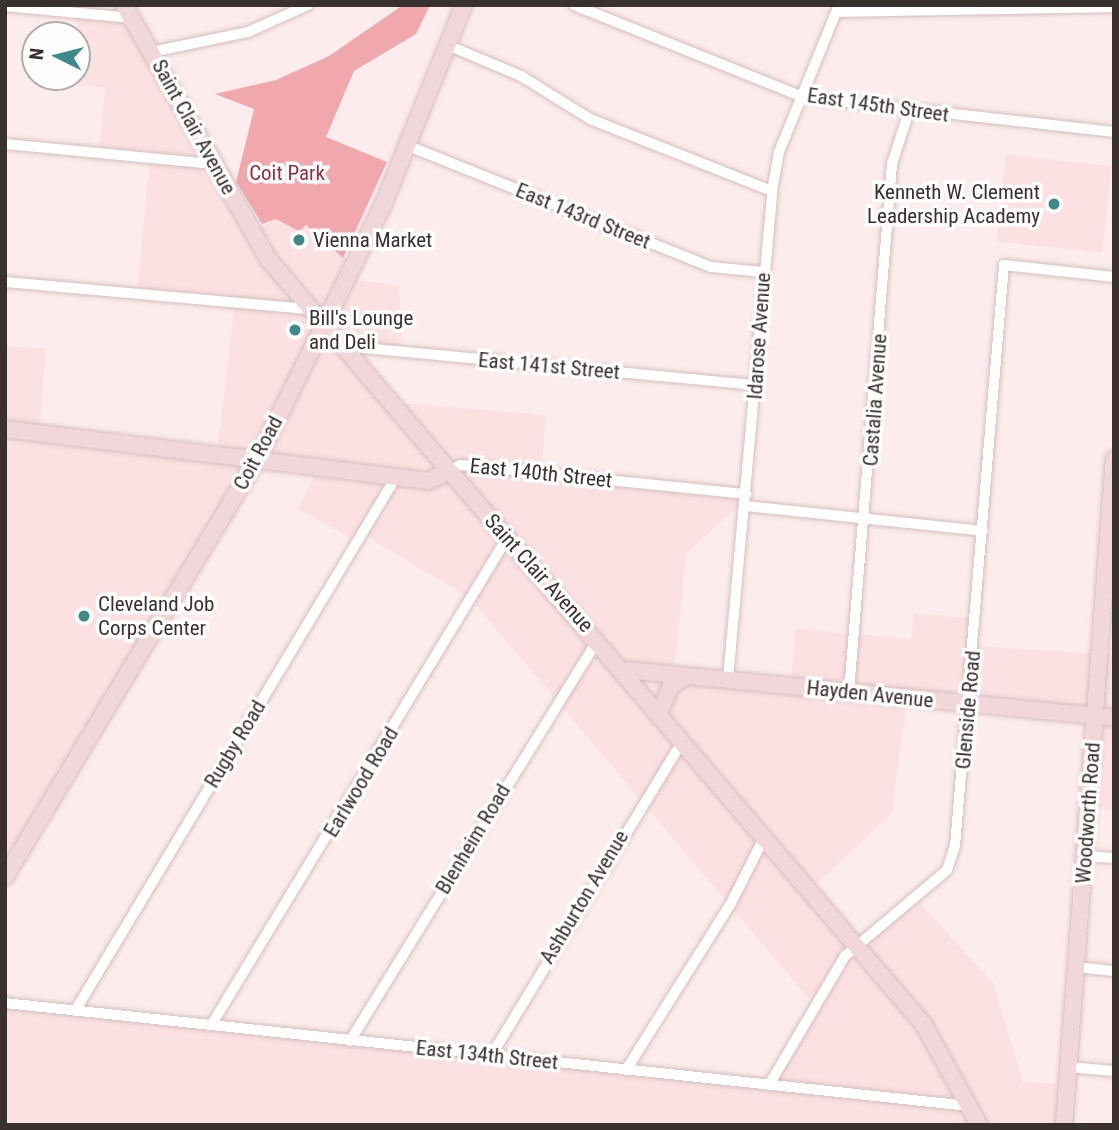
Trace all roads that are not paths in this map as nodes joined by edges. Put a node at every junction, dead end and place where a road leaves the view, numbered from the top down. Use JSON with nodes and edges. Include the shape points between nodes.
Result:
{"nodes":[{"id":1,"x":308,"y":5,"type":"edge"},
{"id":2,"x":464,"y":5,"type":"edge"},
{"id":3,"x":574,"y":5,"type":"edge"},
{"id":4,"x":5,"y":6,"type":"edge"},
{"id":5,"x":1114,"y":7,"type":"edge"},
{"id":6,"x":839,"y":8,"type":"edge"},
{"id":7,"x":127,"y":12,"type":"edge"},
{"id":8,"x":445,"y":44,"type":"junction"},
{"id":9,"x":152,"y":52,"type":"junction"},
{"id":10,"x":803,"y":97,"type":"junction"},
{"id":11,"x":909,"y":111,"type":"junction"},
{"id":12,"x":1114,"y":132,"type":"edge"},
{"id":13,"x":5,"y":144,"type":"edge"},
{"id":14,"x":406,"y":145,"type":"junction"},
{"id":15,"x":214,"y":164,"type":"junction"},
{"id":16,"x":772,"y":191,"type":"junction"},
{"id":17,"x":764,"y":272,"type":"junction"},
{"id":18,"x":1114,"y":277,"type":"edge"},
{"id":19,"x":5,"y":282,"type":"edge"},
{"id":20,"x":309,"y":309,"type":"junction"},
{"id":21,"x":323,"y":325,"type":"junction"},
{"id":22,"x":342,"y":346,"type":"junction"},
{"id":23,"x":756,"y":386,"type":"junction"},
{"id":24,"x":5,"y":429,"type":"edge"},
{"id":25,"x":258,"y":458,"type":"junction"},
{"id":26,"x":1114,"y":459,"type":"edge"},
{"id":27,"x":447,"y":472,"type":"junction"},
{"id":28,"x":396,"y":477,"type":"junction"},
{"id":29,"x":747,"y":494,"type":"junction"},
{"id":30,"x":746,"y":506,"type":"junction"},
{"id":31,"x":867,"y":519,"type":"junction"},
{"id":32,"x":983,"y":531,"type":"junction"},
{"id":33,"x":507,"y":538,"type":"junction"},
{"id":34,"x":598,"y":639,"type":"junction"},
{"id":35,"x":626,"y":670,"type":"junction"},
{"id":36,"x":687,"y":676,"type":"junction"},
{"id":37,"x":728,"y":679,"type":"junction"},
{"id":38,"x":849,"y":692,"type":"junction"},
{"id":39,"x":970,"y":704,"type":"junction"},
{"id":40,"x":659,"y":713,"type":"junction"},
{"id":41,"x":1096,"y":716,"type":"junction"},
{"id":42,"x":1114,"y":718,"type":"edge"},
{"id":43,"x":682,"y":742,"type":"junction"},
{"id":44,"x":765,"y":836,"type":"junction"},
{"id":45,"x":1085,"y":856,"type":"junction"},
{"id":46,"x":1114,"y":858,"type":"edge"},
{"id":47,"x":5,"y":877,"type":"edge"},
{"id":48,"x":856,"y":946,"type":"junction"},
{"id":49,"x":1076,"y":967,"type":"junction"},
{"id":50,"x":1114,"y":971,"type":"edge"},
{"id":51,"x":5,"y":1003,"type":"edge"},
{"id":52,"x":75,"y":1011,"type":"junction"},
{"id":53,"x":212,"y":1024,"type":"junction"},
{"id":54,"x":350,"y":1041,"type":"junction"},
{"id":55,"x":491,"y":1056,"type":"junction"},
{"id":56,"x":1068,"y":1067,"type":"junction"},
{"id":57,"x":626,"y":1070,"type":"junction"},
{"id":58,"x":1114,"y":1071,"type":"edge"},
{"id":59,"x":769,"y":1085,"type":"junction"},
{"id":60,"x":968,"y":1106,"type":"junction"},
{"id":61,"x":979,"y":1125,"type":"edge"},
{"id":62,"x":1064,"y":1125,"type":"edge"}],
"edges":[{"from":1,"to":9,"type":"street","via":[[248,32]]},
{"from":2,"to":8,"type":"street","name":"Coit Road"},
{"from":3,"to":10,"type":"street","name":"East 145th Street"},
{"from":4,"to":7,"type":"street"},
{"from":5,"to":6,"type":"street"},
{"from":6,"to":10,"type":"street","name":"Idarose Avenue"},
{"from":7,"to":9,"type":"street","name":"Saint Clair Avenue"},
{"from":8,"to":14,"type":"street","name":"Coit Road"},
{"from":8,"to":16,"type":"street","via":[[521,76],[579,114]]},
{"from":9,"to":15,"type":"street","name":"Saint Clair Avenue"},
{"from":10,"to":11,"type":"street","name":"East 145th Street"},
{"from":10,"to":16,"type":"street","name":"Idarose Avenue","via":[[779,152]]},
{"from":11,"to":12,"type":"street","name":"East 145th Street"},
{"from":11,"to":31,"type":"street","name":"Castalia Avenue","via":[[892,164]]},
{"from":13,"to":15,"type":"street"},
{"from":14,"to":17,"type":"street","name":"East 143rd Street","via":[[711,267]]},
{"from":14,"to":21,"type":"street","name":"Coit Road"},
{"from":15,"to":20,"type":"street","name":"Saint Clair Avenue","via":[[269,260]]},
{"from":16,"to":17,"type":"street","name":"Idarose Avenue"},
{"from":17,"to":23,"type":"street","name":"Idarose Avenue"},
{"from":18,"to":32,"type":"street","name":"Glenside Road","via":[[1004,265]]},
{"from":19,"to":20,"type":"street"},
{"from":20,"to":21,"type":"street","name":"Saint Clair Avenue"},
{"from":21,"to":22,"type":"street","name":"Saint Clair Avenue"},
{"from":21,"to":25,"type":"street","name":"Coit Road"},
{"from":22,"to":23,"type":"street","name":"East 141st Street"},
{"from":22,"to":27,"type":"street","name":"Saint Clair Avenue"},
{"from":23,"to":29,"type":"street","name":"Idarose Avenue"},
{"from":24,"to":25,"type":"street","name":"East 140th Street"},
{"from":25,"to":28,"type":"street","name":"East 140th Street"},
{"from":25,"to":47,"type":"street","name":"Coit Road"},
{"from":26,"to":41,"type":"street","name":"Woodworth Road"},
{"from":27,"to":28,"type":"street","name":"East 140th Street","via":[[428,481]]},
{"from":27,"to":29,"type":"street","name":"East 140th Street","via":[[460,465]]},
{"from":27,"to":33,"type":"street","name":"Saint Clair Avenue"},
{"from":28,"to":52,"type":"street","name":"Rugby Road"},
{"from":29,"to":30,"type":"street","name":"Idarose Avenue"},
{"from":30,"to":31,"type":"street"},
{"from":30,"to":37,"type":"street","name":"Idarose Avenue"},
{"from":31,"to":32,"type":"street"},
{"from":31,"to":38,"type":"street","name":"Castalia Avenue"},
{"from":32,"to":39,"type":"street","name":"Glenside Road"},
{"from":33,"to":34,"type":"street","name":"Saint Clair Avenue"},
{"from":33,"to":53,"type":"street","name":"Earlwood Road"},
{"from":34,"to":35,"type":"street","name":"Saint Clair Avenue"},
{"from":34,"to":54,"type":"street","name":"Blenheim Road"},
{"from":35,"to":36,"type":"street","name":"Hayden Avenue"},
{"from":35,"to":40,"type":"street","name":"Saint Clair Avenue"},
{"from":36,"to":37,"type":"street","name":"Hayden Avenue"},
{"from":36,"to":40,"type":"street","via":[[671,686]]},
{"from":37,"to":38,"type":"street","name":"Hayden Avenue"},
{"from":38,"to":39,"type":"street","name":"Hayden Avenue"},
{"from":39,"to":41,"type":"street","name":"Hayden Avenue"},
{"from":39,"to":48,"type":"street","name":"Glenside Road","via":[[947,870]]},
{"from":40,"to":43,"type":"street","name":"Saint Clair Avenue"},
{"from":41,"to":42,"type":"street","name":"Hayden Avenue"},
{"from":41,"to":45,"type":"street","name":"Woodworth Road"},
{"from":43,"to":44,"type":"street","name":"Saint Clair Avenue"},
{"from":43,"to":55,"type":"street","name":"Ashburton Avenue"},
{"from":44,"to":48,"type":"street","name":"Saint Clair Avenue"},
{"from":44,"to":57,"type":"street","via":[[730,905]]},
{"from":45,"to":46,"type":"street"},
{"from":45,"to":49,"type":"street","name":"Woodworth Road"},
{"from":48,"to":59,"type":"street","name":"Glenside Road"},
{"from":48,"to":60,"type":"street","name":"Saint Clair Avenue","via":[[924,1025]]},
{"from":49,"to":50,"type":"street"},
{"from":49,"to":56,"type":"street","name":"Woodworth Road"},
{"from":51,"to":52,"type":"street","name":"East 134th Street"},
{"from":52,"to":53,"type":"street","name":"East 134th Street"},
{"from":53,"to":54,"type":"street","name":"East 134th Street"},
{"from":54,"to":55,"type":"street","name":"East 134th Street"},
{"from":55,"to":57,"type":"street","name":"East 134th Street"},
{"from":56,"to":58,"type":"street"},
{"from":56,"to":62,"type":"street","name":"Woodworth Road"},
{"from":57,"to":59,"type":"street","name":"East 134th Street"},
{"from":59,"to":60,"type":"street","name":"East 134th Street"},
{"from":60,"to":61,"type":"street","name":"Saint Clair Avenue"}]}
